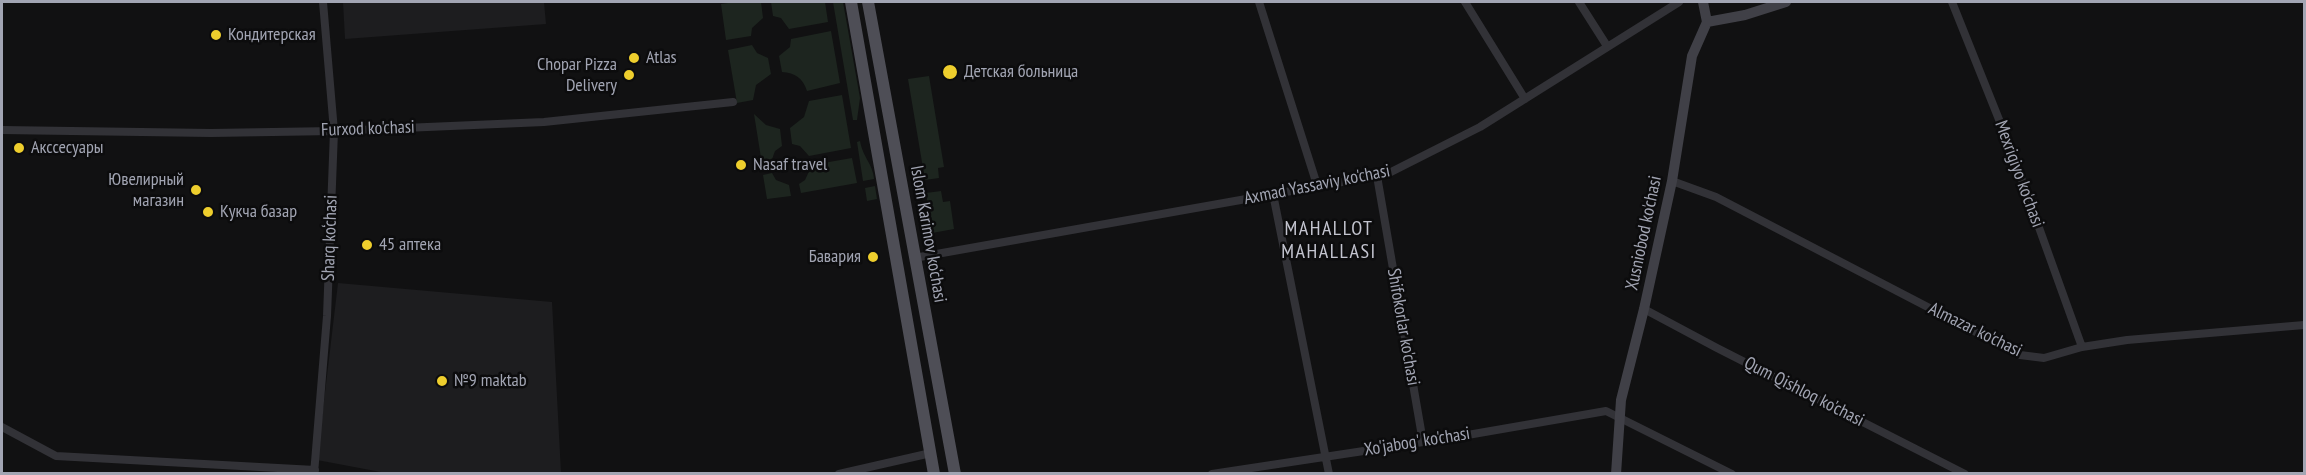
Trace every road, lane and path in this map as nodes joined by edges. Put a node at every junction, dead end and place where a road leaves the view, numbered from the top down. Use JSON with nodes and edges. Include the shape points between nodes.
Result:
{"nodes":[{"id":1,"x":323,"y":2,"type":"edge"},
{"id":2,"x":851,"y":2,"type":"edge"},
{"id":3,"x":868,"y":2,"type":"edge"},
{"id":4,"x":1259,"y":2,"type":"edge"},
{"id":5,"x":1464,"y":2,"type":"edge"},
{"id":6,"x":1579,"y":2,"type":"edge"},
{"id":7,"x":1679,"y":2,"type":"edge"},
{"id":8,"x":1703,"y":2,"type":"edge"},
{"id":9,"x":1786,"y":2,"type":"edge"},
{"id":10,"x":1952,"y":2,"type":"edge"},
{"id":11,"x":1707,"y":22,"type":"junction"},
{"id":12,"x":1607,"y":46,"type":"junction"},
{"id":13,"x":1525,"y":99,"type":"junction"},
{"id":14,"x":733,"y":102,"type":"dead end"},
{"id":15,"x":2,"y":130,"type":"edge"},
{"id":16,"x":334,"y":131,"type":"junction"},
{"id":17,"x":1377,"y":176,"type":"junction"},
{"id":18,"x":1672,"y":181,"type":"junction"},
{"id":19,"x":1318,"y":188,"type":"junction"},
{"id":20,"x":1273,"y":194,"type":"junction"},
{"id":21,"x":914,"y":258,"type":"junction"},
{"id":22,"x":1644,"y":309,"type":"junction"},
{"id":23,"x":2304,"y":325,"type":"edge"},
{"id":24,"x":2082,"y":347,"type":"junction"},
{"id":25,"x":1620,"y":418,"type":"junction"},
{"id":26,"x":2,"y":427,"type":"edge"},
{"id":27,"x":1423,"y":442,"type":"junction"},
{"id":28,"x":931,"y":453,"type":"junction"},
{"id":29,"x":1326,"y":456,"type":"junction"},
{"id":30,"x":314,"y":472,"type":"edge"},
{"id":31,"x":840,"y":474,"type":"edge"},
{"id":32,"x":934,"y":474,"type":"edge"},
{"id":33,"x":955,"y":474,"type":"edge"},
{"id":34,"x":1212,"y":474,"type":"edge"},
{"id":35,"x":1329,"y":474,"type":"edge"},
{"id":36,"x":1616,"y":474,"type":"edge"},
{"id":37,"x":1732,"y":474,"type":"edge"},
{"id":38,"x":1965,"y":474,"type":"edge"}],
"edges":[{"from":1,"to":16,"type":"street","name":"Sharq ko‘chasi"},
{"from":2,"to":28,"type":"main road","name":"Islom Karimov ko‘chasi"},
{"from":3,"to":21,"type":"main road","name":"Islom Karimov ko‘chasi"},
{"from":4,"to":19,"type":"street"},
{"from":5,"to":13,"type":"street"},
{"from":6,"to":12,"type":"street"},
{"from":7,"to":12,"type":"street","name":"Axmad Yassaviy ko'chasi"},
{"from":8,"to":11,"type":"street"},
{"from":9,"to":11,"type":"street"},
{"from":10,"to":24,"type":"street","name":"Mexrigiyo ko'chasi","via":[[2010,147]]},
{"from":11,"to":18,"type":"street","name":"Xusniobod ko'chasi","via":[[1692,56]]},
{"from":12,"to":13,"type":"street","name":"Axmad Yassaviy ko'chasi"},
{"from":13,"to":17,"type":"street","name":"Axmad Yassaviy ko'chasi","via":[[1479,127]]},
{"from":14,"to":16,"type":"street","name":"Furxod ko'chasi","via":[[544,122]]},
{"from":15,"to":16,"type":"street","name":"Furxod ko'chasi"},
{"from":16,"to":30,"type":"street","name":"Sharq ko‘chasi","via":[[327,316]]},
{"from":17,"to":19,"type":"street","name":"Axmad Yassaviy ko'chasi"},
{"from":17,"to":27,"type":"street","name":"Shifokorlar ko'chasi"},
{"from":18,"to":22,"type":"street","name":"Xusniobod ko'chasi"},
{"from":18,"to":24,"type":"street","name":"Almazar ko'chasi","via":[[1716,197],[2020,355],[2044,358]]},
{"from":19,"to":20,"type":"street","name":"Axmad Yassaviy ko'chasi"},
{"from":20,"to":21,"type":"street","name":"Axmad Yassaviy ko'chasi"},
{"from":20,"to":29,"type":"street"},
{"from":21,"to":33,"type":"main road","name":"Islom Karimov ko‘chasi"},
{"from":22,"to":25,"type":"street","name":"Xusniobod ko'chasi"},
{"from":22,"to":38,"type":"street","name":"Qum Qishloq ko'chasi"},
{"from":23,"to":24,"type":"street","name":"Almazar ko'chasi"},
{"from":25,"to":27,"type":"street","name":"Xo'jabog' ko'chasi","via":[[1606,411]]},
{"from":25,"to":36,"type":"street","name":"Xusniobod ko'chasi"},
{"from":25,"to":37,"type":"street","name":"Xo'jabog' ko'chasi"},
{"from":26,"to":30,"type":"street","via":[[56,456]]},
{"from":27,"to":29,"type":"street","name":"Xo'jabog' ko'chasi"},
{"from":28,"to":31,"type":"street"},
{"from":28,"to":32,"type":"main road","name":"Islom Karimov ko‘chasi"},
{"from":29,"to":34,"type":"street","name":"Xo'jabog' ko'chasi"},
{"from":29,"to":35,"type":"street"}]}
